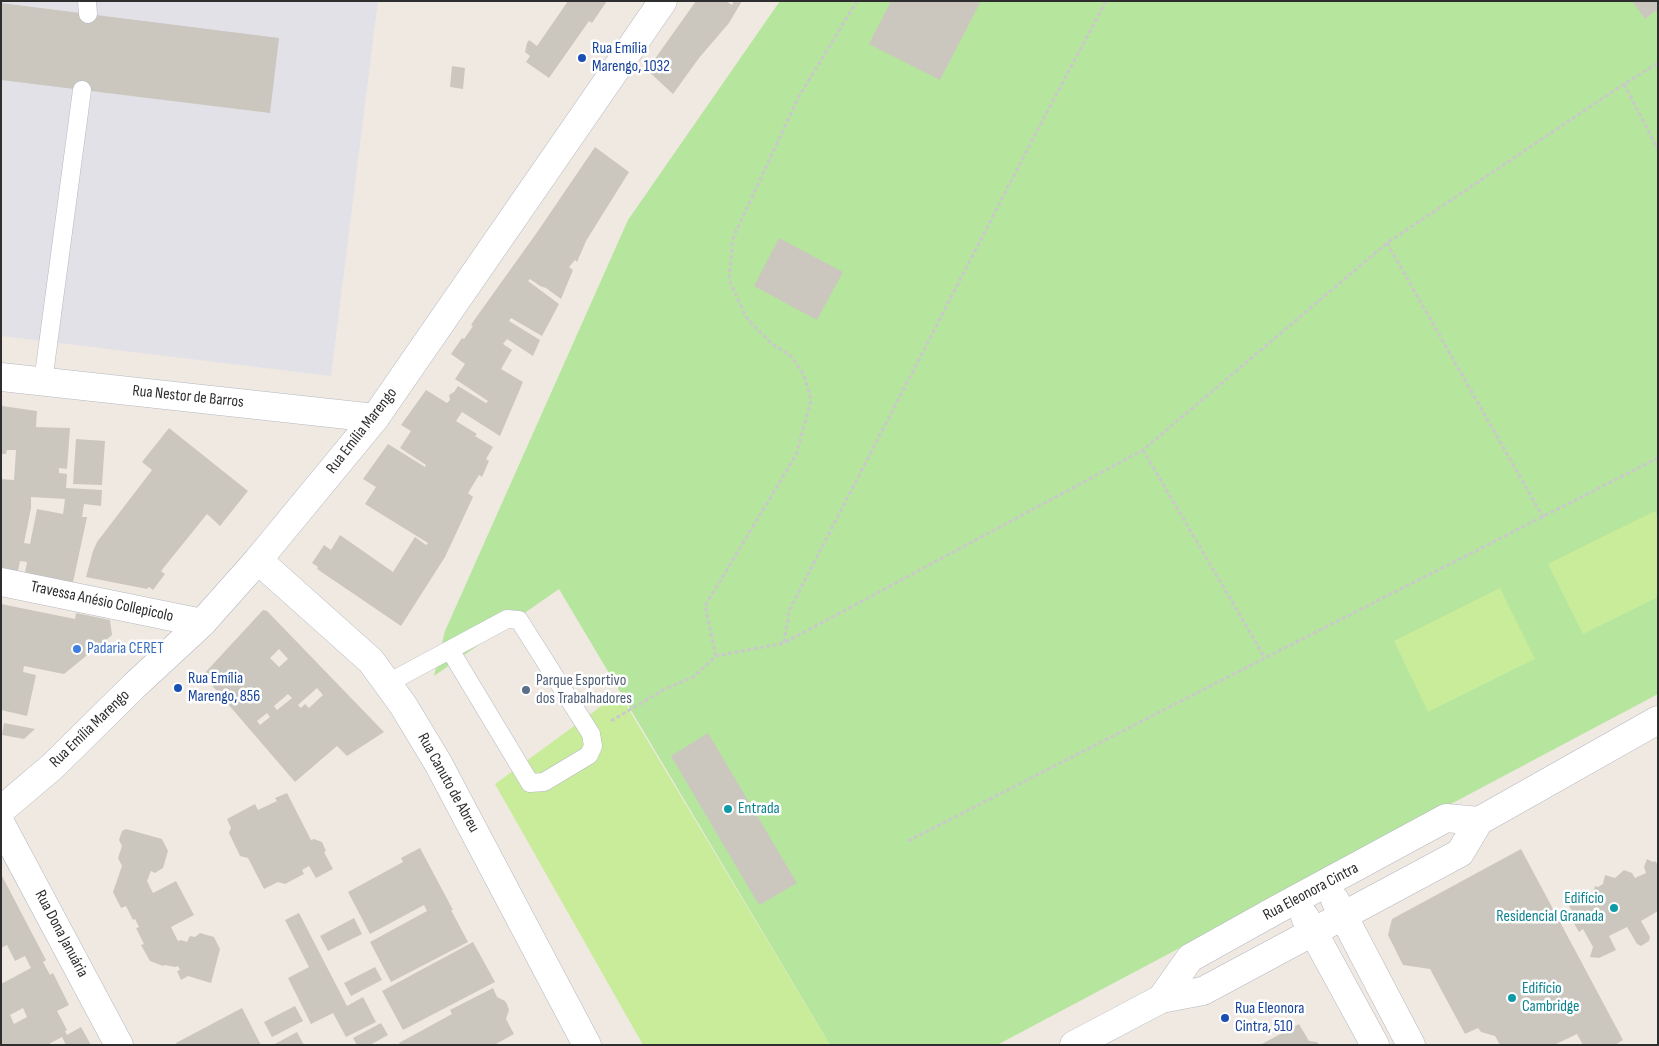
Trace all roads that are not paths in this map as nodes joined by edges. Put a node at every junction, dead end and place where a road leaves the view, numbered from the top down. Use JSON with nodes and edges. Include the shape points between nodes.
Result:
{"nodes":[{"id":1,"x":663,"y":1,"type":"edge"},
{"id":2,"x":82,"y":90,"type":"dead end"},
{"id":3,"x":1,"y":378,"type":"edge"},
{"id":4,"x":43,"y":382,"type":"junction"},
{"id":5,"x":375,"y":418,"type":"junction"},
{"id":6,"x":258,"y":560,"type":"junction"},
{"id":7,"x":1,"y":582,"type":"edge"},
{"id":8,"x":202,"y":623,"type":"junction"},
{"id":9,"x":450,"y":650,"type":"junction"},
{"id":10,"x":388,"y":684,"type":"junction"},
{"id":11,"x":1658,"y":720,"type":"edge"},
{"id":12,"x":1,"y":810,"type":"edge"},
{"id":13,"x":1479,"y":821,"type":"junction"},
{"id":14,"x":1,"y":824,"type":"edge"},
{"id":15,"x":1326,"y":883,"type":"junction"},
{"id":16,"x":1295,"y":900,"type":"junction"},
{"id":17,"x":1344,"y":916,"type":"junction"},
{"id":18,"x":1314,"y":932,"type":"junction"},
{"id":19,"x":1161,"y":999,"type":"junction"},
{"id":20,"x":119,"y":1045,"type":"edge"},
{"id":21,"x":587,"y":1045,"type":"edge"},
{"id":22,"x":1074,"y":1045,"type":"edge"},
{"id":23,"x":1375,"y":1045,"type":"edge"},
{"id":24,"x":1411,"y":1045,"type":"edge"}],
"edges":[{"from":1,"to":5,"type":"street","name":"Rua Emília Marengo"},
{"from":2,"to":4,"type":"lane"},
{"from":3,"to":4,"type":"street","name":"Rua Nestor de Barros"},
{"from":4,"to":5,"type":"street","name":"Rua Nestor de Barros"},
{"from":5,"to":6,"type":"street","name":"Rua Emília Marengo"},
{"from":6,"to":8,"type":"street","name":"Rua Emília Marengo"},
{"from":6,"to":10,"type":"street","name":"Rua Canuto de Abreu","via":[[371,661]]},
{"from":7,"to":8,"type":"street","name":"Travessa Anésio Collepicolo"},
{"from":8,"to":12,"type":"street","name":"Rua Emília Marengo","via":[[53,766]]},
{"from":9,"to":9,"type":"lane","via":[[530,783],[544,782],[589,754],[593,746],[591,734],[519,620],[507,619]]},
{"from":9,"to":10,"type":"lane"},
{"from":10,"to":21,"type":"street","name":"Rua Canuto de Abreu","via":[[438,763]]},
{"from":11,"to":13,"type":"street","name":"Rua Eleonora Cintra"},
{"from":13,"to":15,"type":"street","name":"Rua Eleonora Cintra","via":[[1446,818]]},
{"from":13,"to":17,"type":"street","name":"Rua Eleonora Cintra","via":[[1460,853]]},
{"from":14,"to":20,"type":"street","name":"Rua Dona Januária"},
{"from":15,"to":16,"type":"street","name":"Rua Eleonora Cintra"},
{"from":15,"to":17,"type":"street"},
{"from":16,"to":18,"type":"street"},
{"from":16,"to":19,"type":"street","name":"Rua Eleonora Cintra","via":[[1190,958]]},
{"from":17,"to":18,"type":"street","name":"Rua Eleonora Cintra"},
{"from":17,"to":24,"type":"street"},
{"from":18,"to":19,"type":"street","name":"Rua Eleonora Cintra","via":[[1202,991]]},
{"from":18,"to":23,"type":"street"},
{"from":19,"to":22,"type":"street","name":"Rua Eleonora Cintra"}]}
